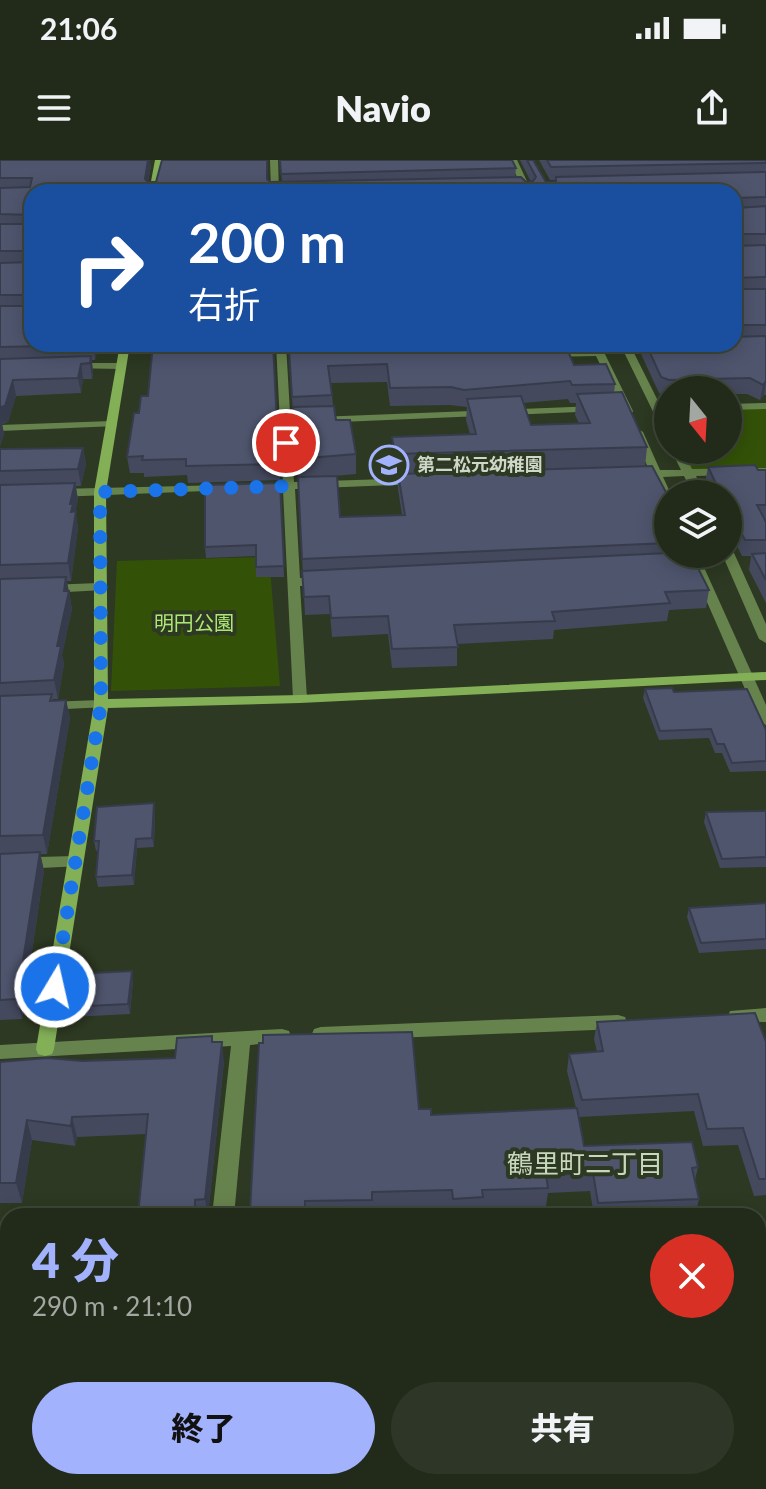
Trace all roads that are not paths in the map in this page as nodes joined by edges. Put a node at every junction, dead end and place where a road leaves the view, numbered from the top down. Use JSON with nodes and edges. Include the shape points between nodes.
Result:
{"nodes":[{"id":1,"x":159,"y":160,"type":"edge"},
{"id":2,"x":213,"y":160,"type":"edge"},
{"id":3,"x":274,"y":160,"type":"edge"},
{"id":4,"x":513,"y":160,"type":"edge"},
{"id":5,"x":143,"y":161,"type":"edge"},
{"id":6,"x":154,"y":184,"type":"edge"},
{"id":7,"x":275,"y":184,"type":"edge"},
{"id":8,"x":525,"y":184,"type":"edge"},
{"id":9,"x":123,"y":352,"type":"edge"},
{"id":10,"x":282,"y":352,"type":"edge"},
{"id":11,"x":556,"y":352,"type":"edge"},
{"id":12,"x":599,"y":352,"type":"edge"},
{"id":13,"x":629,"y":352,"type":"edge"},
{"id":14,"x":535,"y":354,"type":"edge"},
{"id":15,"x":282,"y":360,"type":"junction"},
{"id":16,"x":297,"y":360,"type":"edge"},
{"id":17,"x":120,"y":366,"type":"junction"},
{"id":18,"x":60,"y":367,"type":"edge"},
{"id":19,"x":654,"y":395,"type":"edge"},
{"id":20,"x":766,"y":406,"type":"edge"},
{"id":21,"x":627,"y":407,"type":"junction"},
{"id":22,"x":742,"y":407,"type":"edge"},
{"id":23,"x":285,"y":421,"type":"junction"},
{"id":24,"x":112,"y":424,"type":"junction"},
{"id":25,"x":0,"y":428,"type":"edge"},
{"id":26,"x":684,"y":464,"type":"edge"},
{"id":27,"x":766,"y":471,"type":"edge"},
{"id":28,"x":656,"y":473,"type":"junction"},
{"id":29,"x":689,"y":473,"type":"junction"},
{"id":30,"x":624,"y":474,"type":"edge"},
{"id":31,"x":659,"y":480,"type":"edge"},
{"id":32,"x":692,"y":480,"type":"edge"},
{"id":33,"x":432,"y":481,"type":"edge"},
{"id":34,"x":288,"y":486,"type":"junction"},
{"id":35,"x":100,"y":492,"type":"junction"},
{"id":36,"x":43,"y":494,"type":"edge"},
{"id":37,"x":698,"y":568,"type":"edge"},
{"id":38,"x":738,"y":568,"type":"edge"},
{"id":39,"x":340,"y":580,"type":"edge"},
{"id":40,"x":294,"y":582,"type":"junction"},
{"id":41,"x":99,"y":587,"type":"junction"},
{"id":42,"x":28,"y":589,"type":"edge"},
{"id":43,"x":766,"y":639,"type":"edge"},
{"id":44,"x":766,"y":676,"type":"edge"},
{"id":45,"x":746,"y":677,"type":"junction"},
{"id":46,"x":300,"y":699,"type":"junction"},
{"id":47,"x":101,"y":704,"type":"junction"},
{"id":48,"x":29,"y":707,"type":"edge"},
{"id":49,"x":766,"y":721,"type":"edge"},
{"id":50,"x":75,"y":862,"type":"junction"},
{"id":51,"x":0,"y":864,"type":"edge"},
{"id":52,"x":766,"y":1015,"type":"edge"},
{"id":53,"x":718,"y":1017,"type":"edge"},
{"id":54,"x":639,"y":1021,"type":"edge"},
{"id":55,"x":241,"y":1038,"type":"junction"},
{"id":56,"x":45,"y":1049,"type":"junction"},
{"id":57,"x":0,"y":1052,"type":"edge"},
{"id":58,"x":224,"y":1208,"type":"edge"}],
"edges":[{"from":1,"to":2,"type":"street"},
{"from":1,"to":5,"type":"street"},
{"from":1,"to":6,"type":"street"},
{"from":3,"to":7,"type":"street"},
{"from":4,"to":8,"type":"street"},
{"from":9,"to":17,"type":"street"},
{"from":10,"to":15,"type":"street"},
{"from":11,"to":14,"type":"street"},
{"from":12,"to":21,"type":"street"},
{"from":13,"to":19,"type":"street"},
{"from":15,"to":16,"type":"street"},
{"from":15,"to":23,"type":"street"},
{"from":17,"to":18,"type":"street"},
{"from":17,"to":24,"type":"street"},
{"from":20,"to":22,"type":"street"},
{"from":21,"to":23,"type":"street"},
{"from":21,"to":28,"type":"street"},
{"from":23,"to":34,"type":"street"},
{"from":24,"to":25,"type":"street"},
{"from":24,"to":35,"type":"street"},
{"from":26,"to":29,"type":"street"},
{"from":27,"to":29,"type":"street"},
{"from":28,"to":29,"type":"street"},
{"from":28,"to":30,"type":"street"},
{"from":28,"to":31,"type":"street"},
{"from":29,"to":32,"type":"street"},
{"from":33,"to":34,"type":"street"},
{"from":34,"to":35,"type":"street"},
{"from":34,"to":40,"type":"street"},
{"from":35,"to":36,"type":"street"},
{"from":35,"to":41,"type":"street"},
{"from":37,"to":45,"type":"street"},
{"from":38,"to":43,"type":"street"},
{"from":39,"to":40,"type":"street"},
{"from":40,"to":46,"type":"street"},
{"from":41,"to":42,"type":"street"},
{"from":41,"to":47,"type":"street"},
{"from":44,"to":45,"type":"street"},
{"from":45,"to":46,"type":"street"},
{"from":45,"to":49,"type":"street"},
{"from":46,"to":47,"type":"street"},
{"from":47,"to":48,"type":"street"},
{"from":47,"to":50,"type":"street"},
{"from":50,"to":51,"type":"street"},
{"from":50,"to":56,"type":"street"},
{"from":52,"to":53,"type":"street"},
{"from":54,"to":55,"type":"street"},
{"from":55,"to":56,"type":"street"},
{"from":55,"to":58,"type":"street"},
{"from":56,"to":57,"type":"street"}]}
